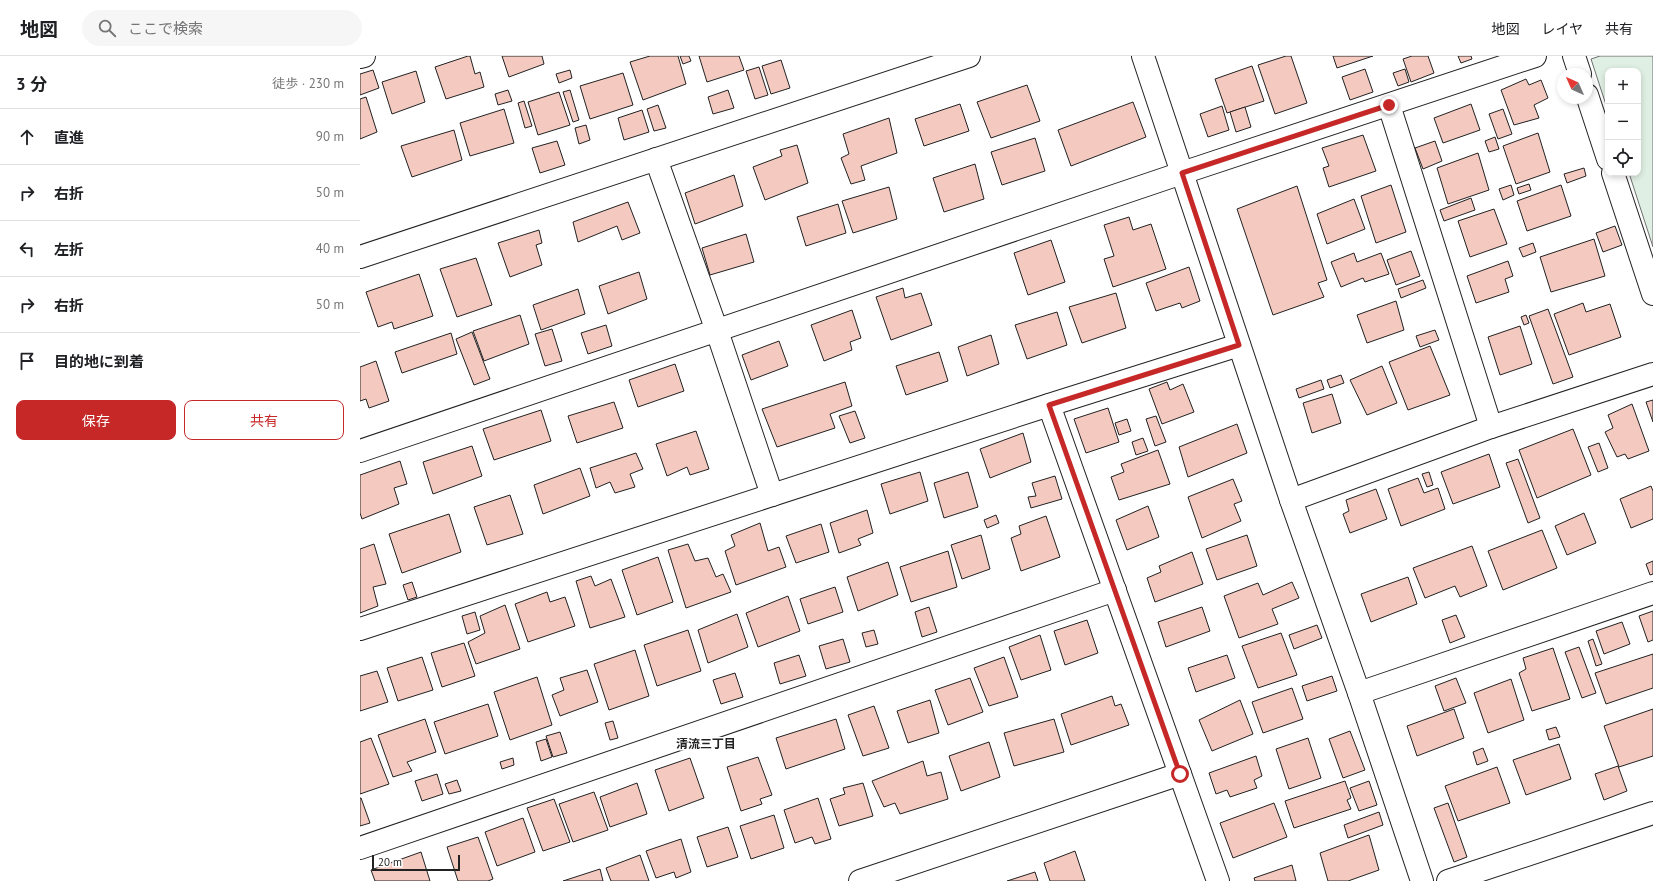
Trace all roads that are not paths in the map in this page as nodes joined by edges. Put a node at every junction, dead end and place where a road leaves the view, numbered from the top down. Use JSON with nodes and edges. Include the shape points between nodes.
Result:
{"nodes":[{"id":1,"x":364,"y":56,"type":"edge"},
{"id":2,"x":969,"y":56,"type":"edge"},
{"id":3,"x":1143,"y":56,"type":"edge"},
{"id":4,"x":1535,"y":56,"type":"edge"},
{"id":5,"x":1574,"y":56,"type":"edge"},
{"id":6,"x":360,"y":57,"type":"edge"},
{"id":7,"x":941,"y":60,"type":"edge"},
{"id":8,"x":1578,"y":68,"type":"edge"},
{"id":9,"x":1590,"y":104,"type":"edge"},
{"id":10,"x":1389,"y":105,"type":"junction"},
{"id":11,"x":1605,"y":150,"type":"edge"},
{"id":12,"x":656,"y":159,"type":"junction"},
{"id":13,"x":1182,"y":173,"type":"junction"},
{"id":14,"x":1614,"y":176,"type":"edge"},
{"id":15,"x":360,"y":257,"type":"edge"},
{"id":16,"x":1653,"y":294,"type":"edge"},
{"id":17,"x":716,"y":331,"type":"junction"},
{"id":18,"x":1239,"y":345,"type":"junction"},
{"id":19,"x":1653,"y":374,"type":"edge"},
{"id":20,"x":1049,"y":405,"type":"junction"},
{"id":21,"x":1491,"y":427,"type":"junction"},
{"id":22,"x":360,"y":451,"type":"edge"},
{"id":23,"x":772,"y":495,"type":"junction"},
{"id":24,"x":1291,"y":500,"type":"junction"},
{"id":25,"x":1115,"y":590,"type":"junction"},
{"id":26,"x":1653,"y":593,"type":"edge"},
{"id":27,"x":360,"y":629,"type":"edge"},
{"id":28,"x":1359,"y":693,"type":"junction"},
{"id":29,"x":1180,"y":774,"type":"junction"},
{"id":30,"x":1653,"y":813,"type":"edge"},
{"id":31,"x":360,"y":848,"type":"edge"},
{"id":32,"x":860,"y":881,"type":"edge"},
{"id":33,"x":1218,"y":881,"type":"edge"},
{"id":34,"x":1422,"y":881,"type":"edge"},
{"id":35,"x":1448,"y":881,"type":"edge"}],
"edges":[{"from":1,"to":6,"type":"street"},
{"from":2,"to":7,"type":"street"},
{"from":3,"to":13,"type":"street"},
{"from":4,"to":10,"type":"street"},
{"from":5,"to":8,"type":"street"},
{"from":7,"to":12,"type":"street"},
{"from":9,"to":11,"type":"street"},
{"from":10,"to":13,"type":"street"},
{"from":10,"to":21,"type":"street"},
{"from":12,"to":15,"type":"street"},
{"from":12,"to":17,"type":"street"},
{"from":13,"to":17,"type":"street"},
{"from":13,"to":18,"type":"street"},
{"from":14,"to":16,"type":"street"},
{"from":17,"to":22,"type":"street"},
{"from":17,"to":23,"type":"street"},
{"from":18,"to":20,"type":"street"},
{"from":18,"to":24,"type":"street"},
{"from":19,"to":21,"type":"street"},
{"from":20,"to":23,"type":"street"},
{"from":20,"to":25,"type":"street"},
{"from":21,"to":24,"type":"street"},
{"from":23,"to":27,"type":"street"},
{"from":24,"to":28,"type":"street"},
{"from":25,"to":29,"type":"street"},
{"from":25,"to":31,"type":"street"},
{"from":26,"to":28,"type":"street"},
{"from":28,"to":34,"type":"street"},
{"from":29,"to":32,"type":"street"},
{"from":29,"to":33,"type":"street"},
{"from":30,"to":35,"type":"street"}]}
